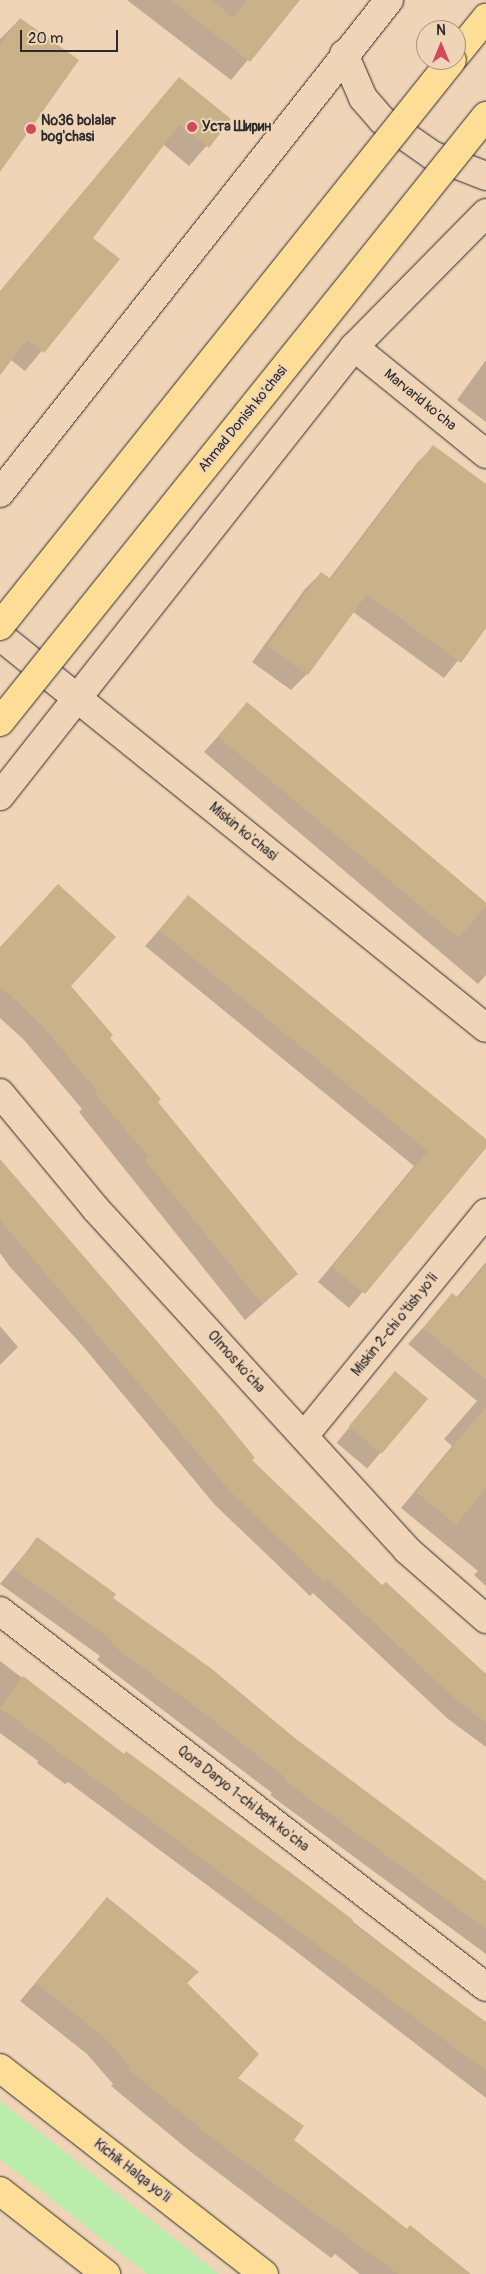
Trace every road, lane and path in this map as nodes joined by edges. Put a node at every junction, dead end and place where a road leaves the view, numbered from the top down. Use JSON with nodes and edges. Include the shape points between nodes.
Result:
{"nodes":[{"id":1,"x":389,"y":0,"type":"edge"},
{"id":2,"x":486,"y":18,"type":"edge"},
{"id":3,"x":466,"y":43,"type":"edge"},
{"id":4,"x":344,"y":54,"type":"junction"},
{"id":5,"x":444,"y":70,"type":"edge"},
{"id":6,"x":486,"y":116,"type":"edge"},
{"id":7,"x":486,"y":176,"type":"edge"},
{"id":8,"x":486,"y":213,"type":"edge"},
{"id":9,"x":354,"y":347,"type":"junction"},
{"id":10,"x":486,"y":454,"type":"edge"},
{"id":11,"x":0,"y":492,"type":"edge"},
{"id":12,"x":0,"y":626,"type":"edge"},
{"id":13,"x":0,"y":636,"type":"edge"},
{"id":14,"x":77,"y":698,"type":"junction"},
{"id":15,"x":0,"y":722,"type":"edge"},
{"id":16,"x":0,"y":796,"type":"edge"},
{"id":17,"x":486,"y":1028,"type":"edge"},
{"id":18,"x":0,"y":1093,"type":"edge"},
{"id":19,"x":486,"y":1213,"type":"edge"},
{"id":20,"x":304,"y":1436,"type":"junction"},
{"id":21,"x":0,"y":1611,"type":"edge"},
{"id":22,"x":486,"y":1619,"type":"edge"},
{"id":23,"x":486,"y":1987,"type":"edge"},
{"id":24,"x":0,"y":2068,"type":"edge"},
{"id":25,"x":0,"y":2191,"type":"edge"},
{"id":26,"x":106,"y":2274,"type":"edge"},
{"id":27,"x":264,"y":2274,"type":"edge"}],
"edges":[{"from":1,"to":4,"type":"street"},
{"from":2,"to":3,"type":"main road"},
{"from":4,"to":7,"type":"street","via":[[363,98],[382,120],[432,155]]},
{"from":4,"to":11,"type":"street"},
{"from":5,"to":12,"type":"main road","bridge":true},
{"from":6,"to":15,"type":"main road","name":"Ahmad Donish ko'chasi","bridge":true},
{"from":8,"to":9,"type":"street"},
{"from":9,"to":10,"type":"street","name":"Marvarid ko'cha"},
{"from":9,"to":14,"type":"street"},
{"from":13,"to":14,"type":"street","name":"Miskin ko'chasi"},
{"from":14,"to":16,"type":"street"},
{"from":14,"to":17,"type":"street","name":"Miskin ko'chasi"},
{"from":18,"to":20,"type":"street","name":"Olmos ko'cha","via":[[95,1208]]},
{"from":19,"to":20,"type":"street","name":"Miskin 2-chi o'tish yo'li"},
{"from":20,"to":22,"type":"street","name":"Olmos ko'cha","via":[[407,1550]]},
{"from":21,"to":23,"type":"street","name":"Qora Daryo 1-chi berk ko'cha"},
{"from":24,"to":27,"type":"main road","name":"Kichik Halqa yo'li"},
{"from":25,"to":26,"type":"main road"}]}
